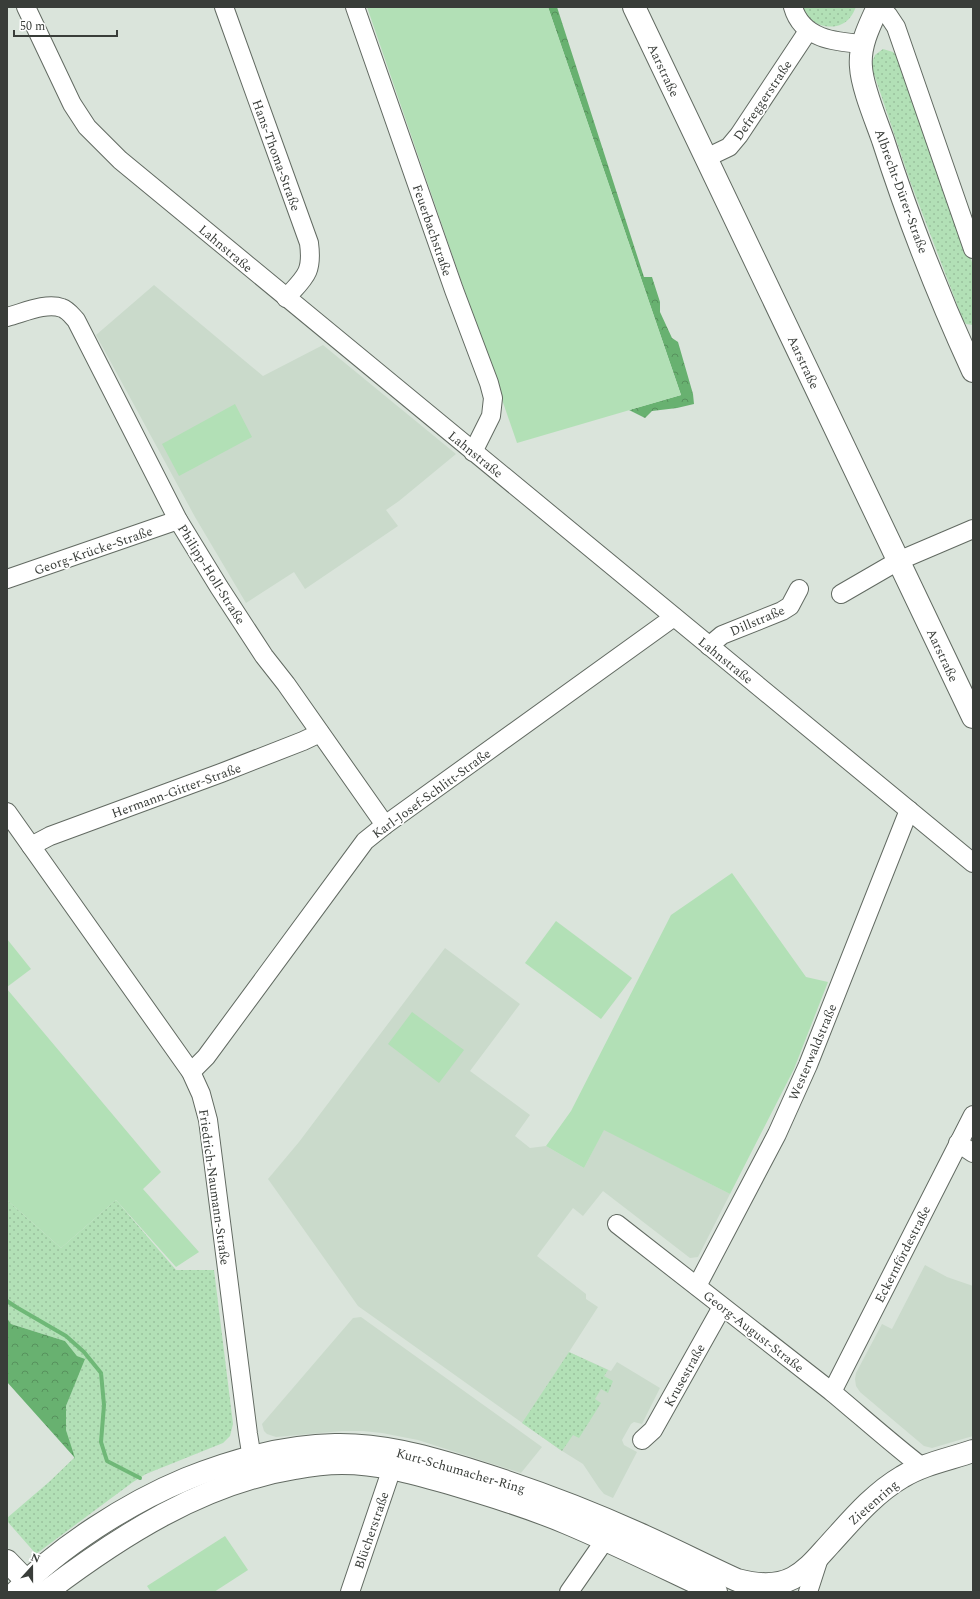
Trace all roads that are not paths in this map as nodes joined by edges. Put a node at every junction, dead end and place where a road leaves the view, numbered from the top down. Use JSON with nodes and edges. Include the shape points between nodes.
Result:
{"nodes":[{"id":1,"x":26,"y":7,"type":"edge"},
{"id":2,"x":224,"y":7,"type":"edge"},
{"id":3,"x":355,"y":7,"type":"edge"},
{"id":4,"x":634,"y":7,"type":"edge"},
{"id":5,"x":793,"y":7,"type":"edge"},
{"id":6,"x":879,"y":7,"type":"edge"},
{"id":7,"x":808,"y":31,"type":"junction"},
{"id":8,"x":863,"y":44,"type":"junction"},
{"id":9,"x":706,"y":158,"type":"junction"},
{"id":10,"x":973,"y":249,"type":"edge"},
{"id":11,"x":286,"y":298,"type":"junction"},
{"id":12,"x":7,"y":317,"type":"edge"},
{"id":13,"x":968,"y":350,"type":"edge"},
{"id":14,"x":973,"y":372,"type":"edge"},
{"id":15,"x":473,"y":452,"type":"junction"},
{"id":16,"x":178,"y":520,"type":"junction"},
{"id":17,"x":973,"y":529,"type":"edge"},
{"id":18,"x":898,"y":561,"type":"junction"},
{"id":19,"x":7,"y":579,"type":"edge"},
{"id":20,"x":799,"y":589,"type":"dead end"},
{"id":21,"x":841,"y":594,"type":"dead end"},
{"id":22,"x":674,"y":618,"type":"junction"},
{"id":23,"x":709,"y":646,"type":"junction"},
{"id":24,"x":973,"y":717,"type":"edge"},
{"id":25,"x":320,"y":733,"type":"junction"},
{"id":26,"x":909,"y":810,"type":"junction"},
{"id":27,"x":7,"y":812,"type":"edge"},
{"id":28,"x":385,"y":825,"type":"junction"},
{"id":29,"x":31,"y":846,"type":"junction"},
{"id":30,"x":973,"y":863,"type":"edge"},
{"id":31,"x":191,"y":1072,"type":"junction"},
{"id":32,"x":973,"y":1115,"type":"edge"},
{"id":33,"x":958,"y":1143,"type":"junction"},
{"id":34,"x":973,"y":1153,"type":"edge"},
{"id":35,"x":618,"y":1224,"type":"dead end"},
{"id":36,"x":697,"y":1286,"type":"junction"},
{"id":37,"x":722,"y":1306,"type":"junction"},
{"id":38,"x":832,"y":1392,"type":"junction"},
{"id":39,"x":642,"y":1440,"type":"dead end"},
{"id":40,"x":888,"y":1441,"type":"junction"},
{"id":41,"x":973,"y":1451,"type":"edge"},
{"id":42,"x":254,"y":1467,"type":"junction"},
{"id":43,"x":922,"y":1467,"type":"junction"},
{"id":44,"x":392,"y":1468,"type":"junction"},
{"id":45,"x":902,"y":1477,"type":"junction"},
{"id":46,"x":605,"y":1540,"type":"junction"},
{"id":47,"x":820,"y":1554,"type":"junction"},
{"id":48,"x":7,"y":1561,"type":"edge"},
{"id":49,"x":27,"y":1588,"type":"edge"},
{"id":50,"x":46,"y":1592,"type":"edge"},
{"id":51,"x":350,"y":1592,"type":"edge"},
{"id":52,"x":569,"y":1592,"type":"edge"},
{"id":53,"x":716,"y":1592,"type":"edge"},
{"id":54,"x":808,"y":1592,"type":"edge"}],
"edges":[{"from":1,"to":11,"type":"street","name":"Lahnstraße","via":[[72,104],[87,127],[120,160]]},
{"from":2,"to":11,"type":"street","name":"Hans-Thoma-Straße","via":[[309,243],[311,258],[308,272]]},
{"from":3,"to":15,"type":"street","name":"Feuerbachstraße","via":[[493,398],[491,416]]},
{"from":4,"to":9,"type":"main road","name":"Aarstraße"},
{"from":5,"to":7,"type":"street","via":[[800,22]]},
{"from":6,"to":8,"type":"main road","name":"Albrecht-Dürer-Straße"},
{"from":6,"to":10,"type":"street","name":"Albrecht-Dürer-Straße","via":[[896,27]]},
{"from":7,"to":8,"type":"street","via":[[828,40]]},
{"from":7,"to":9,"type":"street","name":"Defreggerstraße","via":[[739,135],[729,147]]},
{"from":8,"to":13,"type":"main road","name":"Albrecht-Dürer-Straße","via":[[860,57],[862,74],[893,171],[943,301]]},
{"from":9,"to":18,"type":"main road","name":"Aarstraße"},
{"from":11,"to":15,"type":"street","name":"Lahnstraße"},
{"from":12,"to":16,"type":"street","name":"Philipp-Holl-Straße","via":[[46,306],[56,306],[76,320]]},
{"from":13,"to":14,"type":"main road","name":"Albrecht-Dürer-Straße"},
{"from":15,"to":22,"type":"street","name":"Lahnstraße"},
{"from":16,"to":19,"type":"street","name":"Georg-Krücke-Straße"},
{"from":16,"to":25,"type":"street","name":"Philipp-Holl-Straße","via":[[264,656]]},
{"from":17,"to":18,"type":"street"},
{"from":18,"to":21,"type":"street"},
{"from":18,"to":24,"type":"main road","name":"Aarstraße"},
{"from":20,"to":23,"type":"street","name":"Dillstraße","via":[[790,606],[722,635]]},
{"from":22,"to":23,"type":"street","name":"Lahnstraße"},
{"from":22,"to":28,"type":"street","name":"Karl-Josef-Schlitt-Straße"},
{"from":23,"to":26,"type":"street","name":"Lahnstraße"},
{"from":25,"to":28,"type":"street","name":"Philipp-Holl-Straße"},
{"from":25,"to":29,"type":"street","name":"Hermann-Gitter-Straße","via":[[221,773],[50,836]]},
{"from":26,"to":30,"type":"street","name":"Lahnstraße"},
{"from":26,"to":36,"type":"street","name":"Westerwaldstraße","via":[[805,1072],[777,1134]]},
{"from":27,"to":29,"type":"street","name":"Friedrich-Naumann-Straße"},
{"from":28,"to":31,"type":"street","name":"Karl-Josef-Schlitt-Straße","via":[[365,841],[206,1057]]},
{"from":29,"to":31,"type":"street","name":"Friedrich-Naumann-Straße"},
{"from":31,"to":42,"type":"street","name":"Friedrich-Naumann-Straße","via":[[201,1094],[208,1120]]},
{"from":32,"to":33,"type":"street","name":"Eckernfördestraße"},
{"from":33,"to":34,"type":"street"},
{"from":33,"to":38,"type":"street","name":"Eckernfördestraße"},
{"from":35,"to":36,"type":"street","name":"Georg-August-Straße"},
{"from":36,"to":37,"type":"street","name":"Georg-August-Straße"},
{"from":37,"to":38,"type":"street","name":"Georg-August-Straße"},
{"from":37,"to":39,"type":"street","name":"Krusestraße","via":[[653,1430]]},
{"from":38,"to":40,"type":"street","name":"Georg-August-Straße"},
{"from":40,"to":43,"type":"street","name":"Georg-August-Straße"},
{"from":40,"to":45,"type":"street","name":"Georg-August-Straße"},
{"from":41,"to":43,"type":"main road","name":"Zietenring"},
{"from":42,"to":44,"type":"main road","name":"Kurt-Schumacher-Ring","via":[[340,1463]]},
{"from":42,"to":47,"type":"main road","name":"Kurt-Schumacher-Ring","via":[[290,1450],[336,1445],[365,1446],[411,1453],[564,1502],[749,1584],[772,1584],[793,1578]]},
{"from":42,"to":49,"type":"main road","name":"Kurt-Schumacher-Ring","via":[[228,1463],[145,1498],[77,1540]]},
{"from":42,"to":50,"type":"main road","name":"Kurt-Schumacher-Ring","via":[[220,1488],[183,1504],[140,1528]]},
{"from":43,"to":45,"type":"main road","name":"Zietenring"},
{"from":44,"to":46,"type":"main road","name":"Kurt-Schumacher-Ring","via":[[537,1511]]},
{"from":44,"to":51,"type":"street","name":"Blücherstraße"},
{"from":45,"to":47,"type":"main road","name":"Zietenring","via":[[866,1504]]},
{"from":46,"to":52,"type":"street"},
{"from":46,"to":53,"type":"main road","name":"Kurt-Schumacher-Ring"},
{"from":47,"to":54,"type":"street","name":"Zietenring"},
{"from":48,"to":49,"type":"main road"}]}
